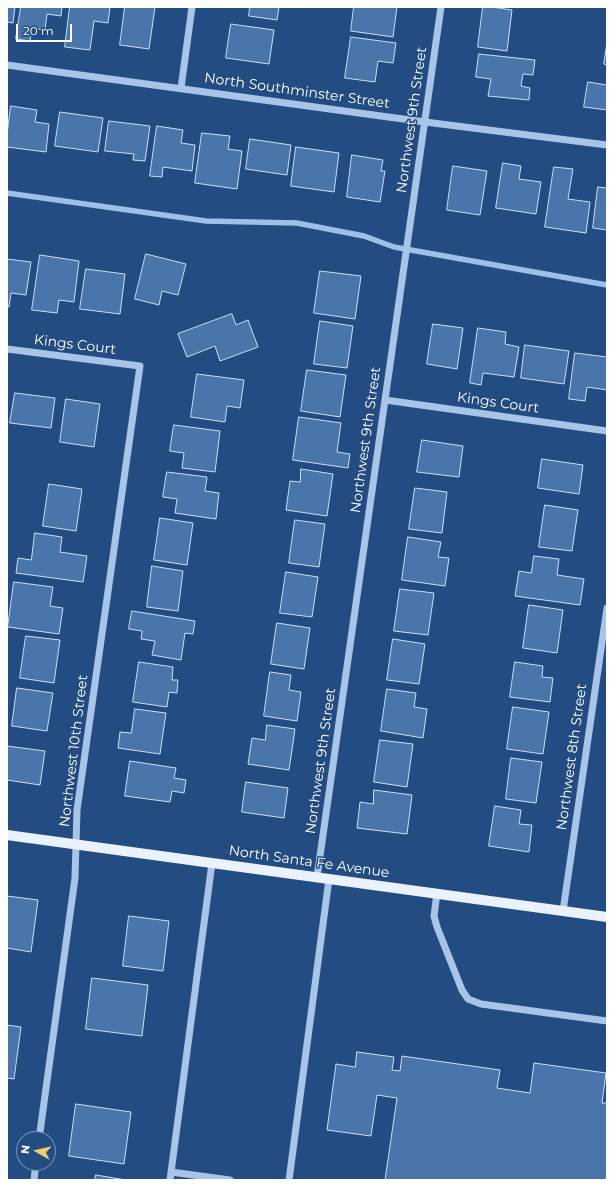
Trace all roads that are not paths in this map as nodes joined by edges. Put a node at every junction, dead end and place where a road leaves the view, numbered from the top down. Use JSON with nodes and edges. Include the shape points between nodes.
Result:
{"nodes":[{"id":1,"x":192,"y":7,"type":"edge"},
{"id":2,"x":441,"y":7,"type":"edge"},
{"id":3,"x":7,"y":65,"type":"edge"},
{"id":4,"x":181,"y":88,"type":"junction"},
{"id":5,"x":425,"y":122,"type":"junction"},
{"id":6,"x":607,"y":145,"type":"edge"},
{"id":7,"x":7,"y":349,"type":"edge"},
{"id":8,"x":140,"y":366,"type":"joint"},
{"id":9,"x":385,"y":400,"type":"junction"},
{"id":10,"x":607,"y":431,"type":"edge"},
{"id":11,"x":607,"y":608,"type":"edge"},
{"id":12,"x":7,"y":835,"type":"edge"},
{"id":13,"x":76,"y":844,"type":"junction"},
{"id":14,"x":212,"y":863,"type":"junction"},
{"id":15,"x":317,"y":877,"type":"junction"},
{"id":16,"x":329,"y":879,"type":"junction"},
{"id":17,"x":437,"y":894,"type":"junction"},
{"id":18,"x":563,"y":911,"type":"junction"},
{"id":19,"x":607,"y":917,"type":"edge"},
{"id":20,"x":607,"y":1021,"type":"edge"},
{"id":21,"x":40,"y":1131,"type":"edge"},
{"id":22,"x":171,"y":1172,"type":"junction"},
{"id":23,"x":170,"y":1180,"type":"edge"},
{"id":24,"x":230,"y":1180,"type":"edge"},
{"id":25,"x":289,"y":1180,"type":"edge"}],
"edges":[{"from":1,"to":4,"type":"street"},
{"from":2,"to":5,"type":"street","name":"Northwest 9th Street"},
{"from":3,"to":4,"type":"street","name":"North Southminster Street"},
{"from":4,"to":5,"type":"street","name":"North Southminster Street"},
{"from":5,"to":6,"type":"street","name":"North Southminster Street"},
{"from":5,"to":9,"type":"street","name":"Northwest 9th Street"},
{"from":7,"to":8,"type":"street","name":"Kings Court"},
{"from":8,"to":13,"type":"street","name":"Northwest 10th Street","via":[[78,810]]},
{"from":9,"to":10,"type":"street","name":"Kings Court"},
{"from":9,"to":15,"type":"street","name":"Northwest 9th Street"},
{"from":11,"to":18,"type":"street","name":"Northwest 8th Street"},
{"from":12,"to":13,"type":"main road","name":"North Santa Fe Avenue"},
{"from":13,"to":14,"type":"main road","name":"North Santa Fe Avenue"},
{"from":13,"to":21,"type":"street","name":"Northwest 10th Street","via":[[74,878]]},
{"from":14,"to":15,"type":"main road","name":"North Santa Fe Avenue"},
{"from":14,"to":22,"type":"street"},
{"from":15,"to":16,"type":"main road","name":"North Santa Fe Avenue"},
{"from":16,"to":17,"type":"main road","name":"North Santa Fe Avenue"},
{"from":16,"to":25,"type":"street"},
{"from":17,"to":18,"type":"main road","name":"North Santa Fe Avenue"},
{"from":17,"to":20,"type":"street","via":[[434,916],[437,927],[468,999],[481,1004]]},
{"from":18,"to":19,"type":"main road","name":"North Santa Fe Avenue"},
{"from":22,"to":23,"type":"street"},
{"from":22,"to":24,"type":"street"}]}
